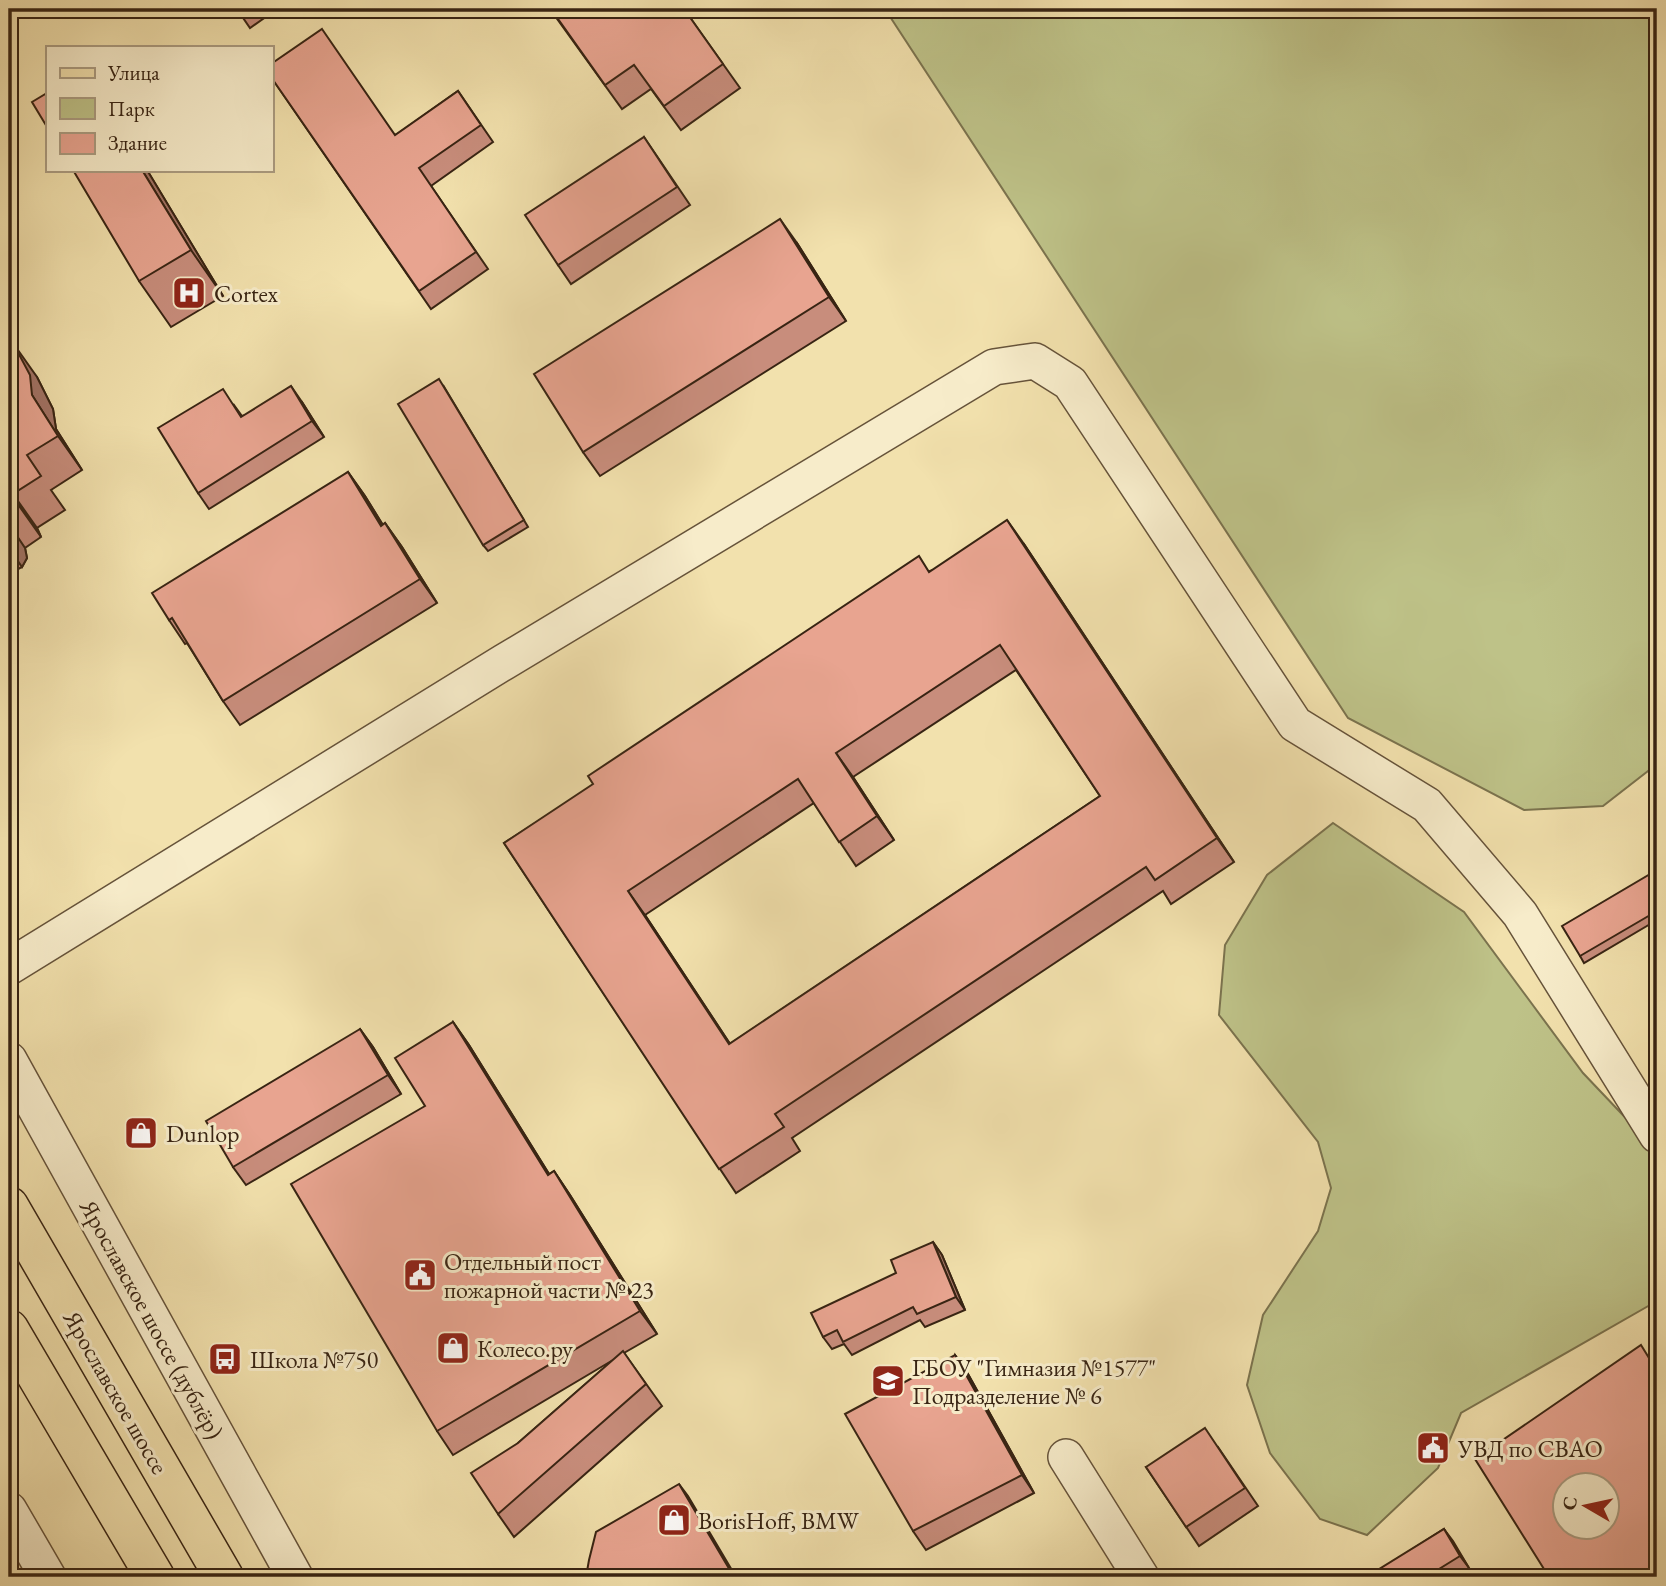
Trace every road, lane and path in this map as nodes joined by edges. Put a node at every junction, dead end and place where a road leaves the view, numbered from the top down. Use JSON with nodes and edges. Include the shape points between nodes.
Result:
{"nodes":[{"id":1,"x":9,"y":967,"type":"edge"},
{"id":2,"x":9,"y":1060,"type":"edge"},
{"id":3,"x":1657,"y":1135,"type":"edge"},
{"id":4,"x":9,"y":1206,"type":"edge"},
{"id":5,"x":9,"y":1329,"type":"edge"},
{"id":6,"x":1066,"y":1457,"type":"dead end"},
{"id":7,"x":9,"y":1510,"type":"edge"},
{"id":8,"x":294,"y":1576,"type":"edge"},
{"id":9,"x":48,"y":1577,"type":"edge"},
{"id":10,"x":155,"y":1577,"type":"edge"},
{"id":11,"x":224,"y":1577,"type":"edge"},
{"id":12,"x":1141,"y":1577,"type":"edge"}],
"edges":[{"from":1,"to":3,"type":"street","via":[[994,367],[1035,361],[1070,383],[1295,724],[1427,805],[1520,914]]},
{"from":2,"to":8,"type":"street","name":"Ярославское шоссе (дублёр)"},
{"from":4,"to":11,"type":"main road","name":"Ярославское шоссе"},
{"from":5,"to":10,"type":"main road"},
{"from":6,"to":12,"type":"street"},
{"from":7,"to":9,"type":"street"}]}
